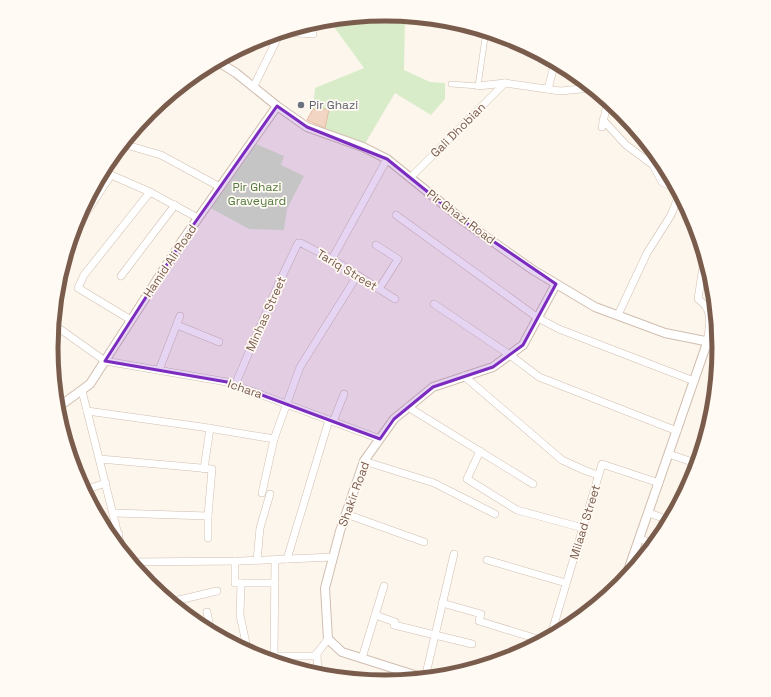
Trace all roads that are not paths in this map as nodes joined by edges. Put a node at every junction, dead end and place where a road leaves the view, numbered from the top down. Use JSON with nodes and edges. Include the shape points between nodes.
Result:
{"nodes":[{"id":1,"x":298,"y":33,"type":"edge"},
{"id":2,"x":313,"y":34,"type":"dead end"},
{"id":3,"x":485,"y":36,"type":"edge"},
{"id":4,"x":277,"y":39,"type":"edge"},
{"id":5,"x":225,"y":64,"type":"edge"},
{"id":6,"x":554,"y":68,"type":"edge"},
{"id":7,"x":505,"y":83,"type":"junction"},
{"id":8,"x":451,"y":84,"type":"dead end"},
{"id":9,"x":254,"y":86,"type":"junction"},
{"id":10,"x":478,"y":86,"type":"junction"},
{"id":11,"x":548,"y":89,"type":"junction"},
{"id":12,"x":585,"y":89,"type":"edge"},
{"id":13,"x":277,"y":106,"type":"junction"},
{"id":14,"x":606,"y":107,"type":"edge"},
{"id":15,"x":129,"y":146,"type":"edge"},
{"id":16,"x":387,"y":159,"type":"junction"},
{"id":17,"x":111,"y":175,"type":"junction"},
{"id":18,"x":107,"y":176,"type":"edge"},
{"id":19,"x":410,"y":178,"type":"junction"},
{"id":20,"x":669,"y":186,"type":"edge"},
{"id":21,"x":220,"y":187,"type":"junction"},
{"id":22,"x":150,"y":192,"type":"junction"},
{"id":23,"x":677,"y":200,"type":"edge"},
{"id":24,"x":92,"y":203,"type":"edge"},
{"id":25,"x":175,"y":205,"type":"junction"},
{"id":26,"x":396,"y":215,"type":"dead end"},
{"id":27,"x":198,"y":218,"type":"junction"},
{"id":28,"x":298,"y":243,"type":"joint"},
{"id":29,"x":376,"y":244,"type":"dead end"},
{"id":30,"x":332,"y":259,"type":"junction"},
{"id":31,"x":703,"y":268,"type":"edge"},
{"id":32,"x":121,"y":276,"type":"dead end"},
{"id":33,"x":357,"y":276,"type":"junction"},
{"id":34,"x":556,"y":284,"type":"junction"},
{"id":35,"x":379,"y":289,"type":"junction"},
{"id":36,"x":395,"y":299,"type":"dead end"},
{"id":37,"x":434,"y":304,"type":"dead end"},
{"id":38,"x":618,"y":315,"type":"junction"},
{"id":39,"x":180,"y":316,"type":"dead end"},
{"id":40,"x":538,"y":318,"type":"junction"},
{"id":41,"x":131,"y":320,"type":"junction"},
{"id":42,"x":176,"y":326,"type":"junction"},
{"id":43,"x":59,"y":328,"type":"edge"},
{"id":44,"x":219,"y":342,"type":"dead end"},
{"id":45,"x":707,"y":343,"type":"junction"},
{"id":46,"x":713,"y":343,"type":"edge"},
{"id":47,"x":510,"y":355,"type":"junction"},
{"id":48,"x":105,"y":361,"type":"junction"},
{"id":49,"x":159,"y":370,"type":"junction"},
{"id":50,"x":464,"y":376,"type":"junction"},
{"id":51,"x":694,"y":381,"type":"junction"},
{"id":52,"x":235,"y":385,"type":"junction"},
{"id":53,"x":82,"y":391,"type":"junction"},
{"id":54,"x":344,"y":394,"type":"dead end"},
{"id":55,"x":63,"y":404,"type":"edge"},
{"id":56,"x":286,"y":405,"type":"junction"},
{"id":57,"x":408,"y":407,"type":"junction"},
{"id":58,"x":87,"y":411,"type":"junction"},
{"id":59,"x":331,"y":421,"type":"junction"},
{"id":60,"x":210,"y":428,"type":"junction"},
{"id":61,"x":677,"y":431,"type":"junction"},
{"id":62,"x":274,"y":439,"type":"junction"},
{"id":63,"x":380,"y":439,"type":"junction"},
{"id":64,"x":480,"y":451,"type":"junction"},
{"id":65,"x":669,"y":454,"type":"junction"},
{"id":66,"x":100,"y":459,"type":"junction"},
{"id":67,"x":364,"y":461,"type":"junction"},
{"id":68,"x":693,"y":462,"type":"edge"},
{"id":69,"x":204,"y":469,"type":"junction"},
{"id":70,"x":598,"y":475,"type":"junction"},
{"id":71,"x":106,"y":483,"type":"junction"},
{"id":72,"x":659,"y":483,"type":"junction"},
{"id":73,"x":533,"y":484,"type":"dead end"},
{"id":74,"x":90,"y":488,"type":"edge"},
{"id":75,"x":262,"y":493,"type":"dead end"},
{"id":76,"x":270,"y":494,"type":"dead end"},
{"id":77,"x":114,"y":513,"type":"junction"},
{"id":78,"x":649,"y":513,"type":"junction"},
{"id":79,"x":346,"y":514,"type":"junction"},
{"id":80,"x":495,"y":514,"type":"dead end"},
{"id":81,"x":208,"y":516,"type":"junction"},
{"id":82,"x":665,"y":518,"type":"edge"},
{"id":83,"x":583,"y":528,"type":"junction"},
{"id":84,"x":116,"y":534,"type":"edge"},
{"id":85,"x":119,"y":534,"type":"junction"},
{"id":86,"x":208,"y":538,"type":"dead end"},
{"id":87,"x":640,"y":539,"type":"junction"},
{"id":88,"x":121,"y":541,"type":"edge"},
{"id":89,"x":424,"y":542,"type":"dead end"},
{"id":90,"x":649,"y":542,"type":"edge"},
{"id":91,"x":454,"y":554,"type":"dead end"},
{"id":92,"x":333,"y":557,"type":"junction"},
{"id":93,"x":287,"y":559,"type":"junction"},
{"id":94,"x":257,"y":560,"type":"junction"},
{"id":95,"x":275,"y":560,"type":"junction"},
{"id":96,"x":487,"y":560,"type":"dead end"},
{"id":97,"x":235,"y":561,"type":"junction"},
{"id":98,"x":137,"y":562,"type":"edge"},
{"id":99,"x":633,"y":562,"type":"edge"},
{"id":100,"x":241,"y":583,"type":"junction"},
{"id":101,"x":275,"y":583,"type":"junction"},
{"id":102,"x":566,"y":583,"type":"junction"},
{"id":103,"x":384,"y":586,"type":"dead end"},
{"id":104,"x":217,"y":591,"type":"dead end"},
{"id":105,"x":177,"y":600,"type":"edge"},
{"id":106,"x":442,"y":603,"type":"junction"},
{"id":107,"x":207,"y":612,"type":"dead end"},
{"id":108,"x":375,"y":615,"type":"junction"},
{"id":109,"x":209,"y":624,"type":"edge"},
{"id":110,"x":552,"y":630,"type":"edge"},
{"id":111,"x":435,"y":635,"type":"junction"},
{"id":112,"x":328,"y":639,"type":"junction"},
{"id":113,"x":536,"y":639,"type":"edge"},
{"id":114,"x":246,"y":644,"type":"edge"},
{"id":115,"x":472,"y":644,"type":"dead end"},
{"id":116,"x":317,"y":653,"type":"junction"},
{"id":117,"x":274,"y":657,"type":"edge"},
{"id":118,"x":362,"y":658,"type":"junction"},
{"id":119,"x":279,"y":659,"type":"edge"},
{"id":120,"x":318,"y":669,"type":"edge"},
{"id":121,"x":427,"y":673,"type":"edge"},
{"id":122,"x":405,"y":675,"type":"edge"}],
"edges":[{"from":1,"to":2,"type":"street"},
{"from":3,"to":10,"type":"street"},
{"from":4,"to":9,"type":"street"},
{"from":5,"to":9,"type":"street","name":"Pir Ghazi Road"},
{"from":6,"to":11,"type":"street"},
{"from":7,"to":10,"type":"street"},
{"from":7,"to":11,"type":"street"},
{"from":7,"to":19,"type":"street","name":"Gali Dhobian"},
{"from":8,"to":10,"type":"street"},
{"from":9,"to":13,"type":"street","name":"Pir Ghazi Road"},
{"from":11,"to":12,"type":"street","via":[[560,91]]},
{"from":13,"to":16,"type":"street","name":"Pir Ghazi Road","via":[[307,126],[366,148]]},
{"from":13,"to":21,"type":"street","name":"Hamid Ali Road"},
{"from":14,"to":20,"type":"street","via":[[603,123],[626,146],[653,165],[662,182]]},
{"from":15,"to":21,"type":"street","via":[[162,155]]},
{"from":16,"to":19,"type":"street","name":"Pir Ghazi Road"},
{"from":16,"to":30,"type":"street"},
{"from":17,"to":18,"type":"street"},
{"from":17,"to":22,"type":"street"},
{"from":17,"to":24,"type":"street"},
{"from":19,"to":34,"type":"street","name":"Pir Ghazi Road","via":[[465,222]]},
{"from":21,"to":27,"type":"street","name":"Hamid Ali Road"},
{"from":22,"to":25,"type":"street"},
{"from":22,"to":41,"type":"street","via":[[77,287]]},
{"from":23,"to":38,"type":"street","via":[[671,215],[647,253]]},
{"from":25,"to":27,"type":"street"},
{"from":25,"to":32,"type":"street"},
{"from":26,"to":40,"type":"street"},
{"from":27,"to":41,"type":"street","name":"Hamid Ali Road"},
{"from":28,"to":30,"type":"street","name":"Tariq Street"},
{"from":28,"to":52,"type":"street","name":"Minhas Street"},
{"from":29,"to":35,"type":"street","via":[[398,259]]},
{"from":30,"to":33,"type":"street","name":"Tariq Street"},
{"from":31,"to":45,"type":"street","via":[[698,299],[707,308],[710,318]]},
{"from":33,"to":35,"type":"street","name":"Tariq Street"},
{"from":33,"to":56,"type":"street","via":[[300,367]]},
{"from":34,"to":38,"type":"street","name":"Pir Ghazi Road","via":[[595,306]]},
{"from":34,"to":40,"type":"street","name":"Shakir Road"},
{"from":35,"to":36,"type":"street","name":"Tariq Street"},
{"from":37,"to":47,"type":"street"},
{"from":38,"to":45,"type":"street","name":"Pir Ghazi Road","via":[[665,333]]},
{"from":39,"to":42,"type":"street"},
{"from":40,"to":47,"type":"street","name":"Shakir Road","via":[[524,345]]},
{"from":40,"to":51,"type":"street","via":[[558,329]]},
{"from":41,"to":48,"type":"street","name":"Hamid Ali Road"},
{"from":42,"to":44,"type":"street"},
{"from":42,"to":49,"type":"street"},
{"from":43,"to":48,"type":"street"},
{"from":45,"to":46,"type":"street","name":"Pir Ghazi Road"},
{"from":45,"to":51,"type":"street"},
{"from":47,"to":50,"type":"street","name":"Shakir Road","via":[[493,367]]},
{"from":47,"to":61,"type":"street","via":[[539,377]]},
{"from":48,"to":49,"type":"street","name":"Ichara"},
{"from":48,"to":53,"type":"street","name":"Hamid Ali Road","via":[[90,384]]},
{"from":49,"to":52,"type":"street","name":"Ichara"},
{"from":50,"to":57,"type":"street","name":"Shakir Road","via":[[432,387]]},
{"from":50,"to":70,"type":"street","via":[[562,460]]},
{"from":51,"to":61,"type":"street"},
{"from":52,"to":56,"type":"street","name":"Ichara"},
{"from":53,"to":55,"type":"street","name":"Hamid Ali Road"},
{"from":53,"to":58,"type":"street"},
{"from":54,"to":59,"type":"street"},
{"from":56,"to":59,"type":"street","name":"Ichara"},
{"from":56,"to":62,"type":"street"},
{"from":57,"to":63,"type":"street","name":"Shakir Road","via":[[394,419]]},
{"from":57,"to":64,"type":"street"},
{"from":58,"to":60,"type":"street"},
{"from":58,"to":66,"type":"street"},
{"from":59,"to":63,"type":"street","name":"Ichara"},
{"from":59,"to":93,"type":"street"},
{"from":60,"to":62,"type":"street"},
{"from":60,"to":69,"type":"street"},
{"from":61,"to":65,"type":"street"},
{"from":62,"to":75,"type":"street"},
{"from":63,"to":67,"type":"street","name":"Shakir Road"},
{"from":64,"to":73,"type":"street"},
{"from":64,"to":83,"type":"street","via":[[467,479],[517,510]]},
{"from":65,"to":68,"type":"street"},
{"from":65,"to":72,"type":"street"},
{"from":66,"to":69,"type":"street"},
{"from":66,"to":71,"type":"street"},
{"from":67,"to":79,"type":"street","name":"Shakir Road"},
{"from":67,"to":80,"type":"street","via":[[434,483]]},
{"from":69,"to":81,"type":"street","via":[[212,469]]},
{"from":70,"to":72,"type":"street","name":"Milaad Street","via":[[602,464]]},
{"from":70,"to":83,"type":"street","name":"Milaad Street"},
{"from":71,"to":74,"type":"street"},
{"from":71,"to":77,"type":"street"},
{"from":72,"to":78,"type":"street"},
{"from":76,"to":94,"type":"street","via":[[260,528]]},
{"from":77,"to":81,"type":"street"},
{"from":77,"to":85,"type":"street"},
{"from":78,"to":82,"type":"street"},
{"from":78,"to":87,"type":"street"},
{"from":79,"to":89,"type":"street"},
{"from":79,"to":92,"type":"street","name":"Shakir Road"},
{"from":81,"to":86,"type":"street"},
{"from":83,"to":102,"type":"street","name":"Milaad Street"},
{"from":84,"to":85,"type":"street"},
{"from":85,"to":88,"type":"street"},
{"from":87,"to":90,"type":"street"},
{"from":87,"to":99,"type":"street"},
{"from":91,"to":106,"type":"street"},
{"from":92,"to":93,"type":"street"},
{"from":92,"to":112,"type":"street","name":"Shakir Road","via":[[325,588]]},
{"from":93,"to":95,"type":"street"},
{"from":94,"to":95,"type":"street"},
{"from":94,"to":97,"type":"street"},
{"from":95,"to":101,"type":"street"},
{"from":96,"to":102,"type":"street"},
{"from":97,"to":98,"type":"street"},
{"from":97,"to":100,"type":"street","via":[[235,583]]},
{"from":100,"to":101,"type":"street"},
{"from":100,"to":114,"type":"street","via":[[240,615]]},
{"from":101,"to":117,"type":"street"},
{"from":102,"to":110,"type":"street","name":"Milaad Street"},
{"from":103,"to":108,"type":"street"},
{"from":104,"to":105,"type":"street"},
{"from":106,"to":111,"type":"street"},
{"from":106,"to":113,"type":"street","via":[[481,614],[479,621]]},
{"from":107,"to":109,"type":"street"},
{"from":108,"to":111,"type":"street","via":[[395,622],[394,625]]},
{"from":108,"to":118,"type":"street"},
{"from":111,"to":115,"type":"street"},
{"from":111,"to":121,"type":"street"},
{"from":112,"to":116,"type":"street"},
{"from":112,"to":118,"type":"street","via":[[342,652]]},
{"from":116,"to":119,"type":"street","via":[[315,656]]},
{"from":116,"to":120,"type":"street"},
{"from":118,"to":122,"type":"street"}]}
